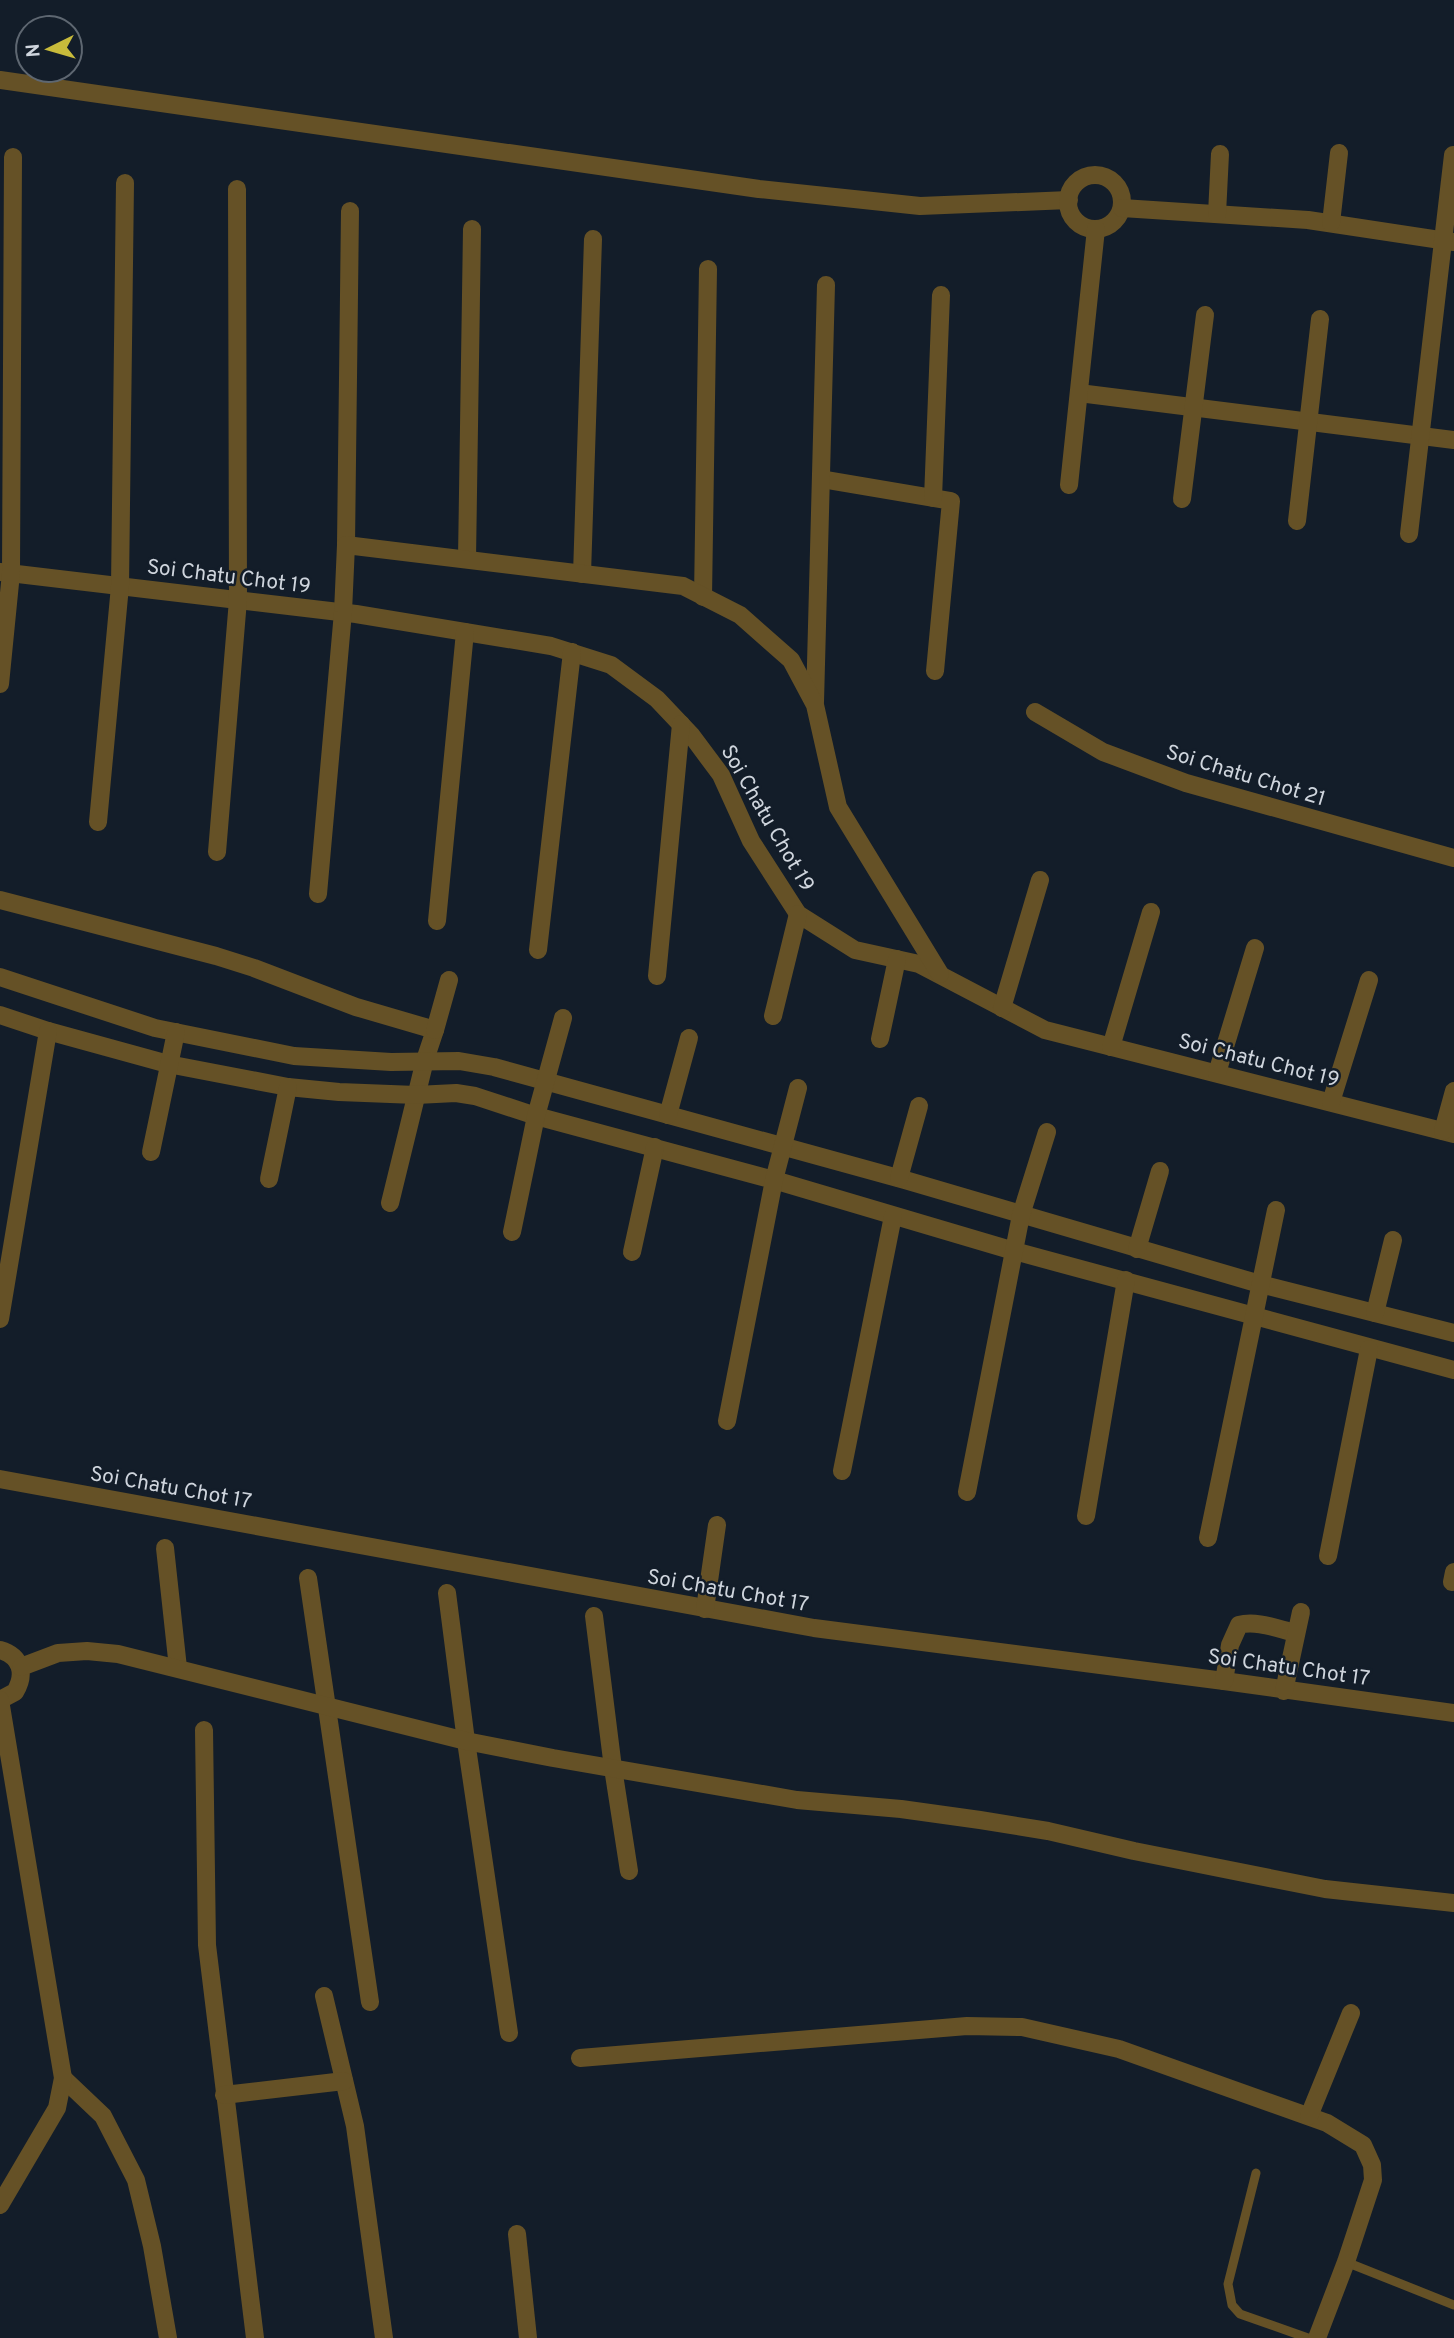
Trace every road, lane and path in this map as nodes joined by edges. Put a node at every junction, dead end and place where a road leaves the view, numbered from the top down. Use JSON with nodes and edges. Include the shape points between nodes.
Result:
{"nodes":[{"id":1,"x":0,"y":79,"type":"edge"},
{"id":2,"x":1339,"y":153,"type":"dead end"},
{"id":3,"x":1220,"y":155,"type":"dead end"},
{"id":4,"x":1453,"y":155,"type":"edge"},
{"id":5,"x":13,"y":157,"type":"dead end"},
{"id":6,"x":125,"y":183,"type":"dead end"},
{"id":7,"x":237,"y":189,"type":"dead end"},
{"id":8,"x":1069,"y":200,"type":"junction"},
{"id":9,"x":1122,"y":208,"type":"junction"},
{"id":10,"x":350,"y":211,"type":"dead end"},
{"id":11,"x":1217,"y":214,"type":"junction"},
{"id":12,"x":1331,"y":223,"type":"junction"},
{"id":13,"x":472,"y":229,"type":"dead end"},
{"id":14,"x":1096,"y":229,"type":"junction"},
{"id":15,"x":593,"y":239,"type":"dead end"},
{"id":16,"x":1449,"y":241,"type":"edge"},
{"id":17,"x":708,"y":269,"type":"dead end"},
{"id":18,"x":826,"y":285,"type":"dead end"},
{"id":19,"x":941,"y":295,"type":"dead end"},
{"id":20,"x":1205,"y":315,"type":"dead end"},
{"id":21,"x":1320,"y":319,"type":"dead end"},
{"id":22,"x":1079,"y":393,"type":"junction"},
{"id":23,"x":1193,"y":407,"type":"junction"},
{"id":24,"x":1309,"y":422,"type":"junction"},
{"id":25,"x":1420,"y":436,"type":"junction"},
{"id":26,"x":1454,"y":440,"type":"edge"},
{"id":27,"x":821,"y":479,"type":"junction"},
{"id":28,"x":1069,"y":485,"type":"dead end"},
{"id":29,"x":933,"y":498,"type":"junction"},
{"id":30,"x":1182,"y":499,"type":"dead end"},
{"id":31,"x":1297,"y":521,"type":"dead end"},
{"id":32,"x":1409,"y":534,"type":"dead end"},
{"id":33,"x":346,"y":545,"type":"junction"},
{"id":34,"x":467,"y":559,"type":"junction"},
{"id":35,"x":5,"y":572,"type":"edge"},
{"id":36,"x":582,"y":574,"type":"junction"},
{"id":37,"x":120,"y":586,"type":"junction"},
{"id":38,"x":704,"y":597,"type":"junction"},
{"id":39,"x":238,"y":600,"type":"junction"},
{"id":40,"x":343,"y":612,"type":"junction"},
{"id":41,"x":465,"y":632,"type":"junction"},
{"id":42,"x":572,"y":652,"type":"junction"},
{"id":43,"x":935,"y":671,"type":"dead end"},
{"id":44,"x":0,"y":684,"type":"edge"},
{"id":45,"x":815,"y":705,"type":"junction"},
{"id":46,"x":1035,"y":712,"type":"dead end"},
{"id":47,"x":681,"y":724,"type":"junction"},
{"id":48,"x":98,"y":822,"type":"dead end"},
{"id":49,"x":216,"y":852,"type":"dead end"},
{"id":50,"x":1454,"y":858,"type":"edge"},
{"id":51,"x":1040,"y":880,"type":"dead end"},
{"id":52,"x":318,"y":894,"type":"dead end"},
{"id":53,"x":0,"y":900,"type":"edge"},
{"id":54,"x":1151,"y":912,"type":"dead end"},
{"id":55,"x":798,"y":914,"type":"junction"},
{"id":56,"x":437,"y":920,"type":"dead end"},
{"id":57,"x":1255,"y":948,"type":"dead end"},
{"id":58,"x":538,"y":950,"type":"dead end"},
{"id":59,"x":897,"y":959,"type":"junction"},
{"id":60,"x":657,"y":976,"type":"dead end"},
{"id":61,"x":941,"y":976,"type":"junction"},
{"id":62,"x":0,"y":977,"type":"edge"},
{"id":63,"x":449,"y":980,"type":"dead end"},
{"id":64,"x":1369,"y":980,"type":"dead end"},
{"id":65,"x":1002,"y":1007,"type":"junction"},
{"id":66,"x":0,"y":1015,"type":"edge"},
{"id":67,"x":773,"y":1016,"type":"dead end"},
{"id":68,"x":563,"y":1018,"type":"dead end"},
{"id":69,"x":48,"y":1031,"type":"junction"},
{"id":70,"x":435,"y":1031,"type":"junction"},
{"id":71,"x":176,"y":1032,"type":"junction"},
{"id":72,"x":688,"y":1038,"type":"dead end"},
{"id":73,"x":880,"y":1039,"type":"dead end"},
{"id":74,"x":1111,"y":1047,"type":"junction"},
{"id":75,"x":425,"y":1060,"type":"junction"},
{"id":76,"x":168,"y":1064,"type":"junction"},
{"id":77,"x":1217,"y":1073,"type":"junction"},
{"id":78,"x":545,"y":1083,"type":"junction"},
{"id":79,"x":288,"y":1087,"type":"junction"},
{"id":80,"x":798,"y":1088,"type":"dead end"},
{"id":81,"x":1454,"y":1091,"type":"edge"},
{"id":82,"x":416,"y":1095,"type":"junction"},
{"id":83,"x":1331,"y":1102,"type":"junction"},
{"id":84,"x":919,"y":1106,"type":"dead end"},
{"id":85,"x":668,"y":1115,"type":"junction"},
{"id":86,"x":536,"y":1116,"type":"junction"},
{"id":87,"x":1046,"y":1132,"type":"dead end"},
{"id":88,"x":1448,"y":1132,"type":"edge"},
{"id":89,"x":655,"y":1147,"type":"junction"},
{"id":90,"x":782,"y":1147,"type":"junction"},
{"id":91,"x":151,"y":1152,"type":"dead end"},
{"id":92,"x":1160,"y":1171,"type":"dead end"},
{"id":93,"x":899,"y":1178,"type":"junction"},
{"id":94,"x":269,"y":1179,"type":"dead end"},
{"id":95,"x":774,"y":1180,"type":"junction"},
{"id":96,"x":390,"y":1203,"type":"dead end"},
{"id":97,"x":1276,"y":1210,"type":"dead end"},
{"id":98,"x":1021,"y":1215,"type":"junction"},
{"id":99,"x":893,"y":1216,"type":"junction"},
{"id":100,"x":512,"y":1232,"type":"dead end"},
{"id":101,"x":1392,"y":1240,"type":"dead end"},
{"id":102,"x":1137,"y":1248,"type":"junction"},
{"id":103,"x":1014,"y":1251,"type":"junction"},
{"id":104,"x":632,"y":1252,"type":"dead end"},
{"id":105,"x":1126,"y":1280,"type":"junction"},
{"id":106,"x":1260,"y":1284,"type":"junction"},
{"id":107,"x":1375,"y":1313,"type":"junction"},
{"id":108,"x":1254,"y":1314,"type":"junction"},
{"id":109,"x":0,"y":1319,"type":"edge"},
{"id":110,"x":1454,"y":1334,"type":"edge"},
{"id":111,"x":1370,"y":1349,"type":"junction"},
{"id":112,"x":1454,"y":1370,"type":"edge"},
{"id":113,"x":727,"y":1421,"type":"dead end"},
{"id":114,"x":842,"y":1471,"type":"dead end"},
{"id":115,"x":0,"y":1479,"type":"edge"},
{"id":116,"x":967,"y":1492,"type":"dead end"},
{"id":117,"x":1086,"y":1516,"type":"dead end"},
{"id":118,"x":717,"y":1525,"type":"dead end"},
{"id":119,"x":1208,"y":1538,"type":"dead end"},
{"id":120,"x":166,"y":1548,"type":"dead end"},
{"id":121,"x":1328,"y":1556,"type":"dead end"},
{"id":122,"x":308,"y":1578,"type":"dead end"},
{"id":123,"x":447,"y":1593,"type":"dead end"},
{"id":124,"x":705,"y":1609,"type":"junction"},
{"id":125,"x":1301,"y":1612,"type":"dead end"},
{"id":126,"x":594,"y":1616,"type":"dead end"},
{"id":127,"x":1296,"y":1633,"type":"junction"},
{"id":128,"x":0,"y":1650,"type":"edge"},
{"id":129,"x":21,"y":1667,"type":"junction"},
{"id":130,"x":178,"y":1668,"type":"junction"},
{"id":131,"x":1224,"y":1681,"type":"junction"},
{"id":132,"x":1284,"y":1691,"type":"junction"},
{"id":133,"x":0,"y":1700,"type":"edge"},
{"id":134,"x":326,"y":1707,"type":"junction"},
{"id":135,"x":1454,"y":1713,"type":"edge"},
{"id":136,"x":204,"y":1730,"type":"dead end"},
{"id":137,"x":466,"y":1741,"type":"junction"},
{"id":138,"x":613,"y":1768,"type":"junction"},
{"id":139,"x":629,"y":1871,"type":"dead end"},
{"id":140,"x":1454,"y":1903,"type":"edge"},
{"id":141,"x":324,"y":1996,"type":"dead end"},
{"id":142,"x":370,"y":2002,"type":"dead end"},
{"id":143,"x":1350,"y":2013,"type":"dead end"},
{"id":144,"x":509,"y":2033,"type":"dead end"},
{"id":145,"x":580,"y":2058,"type":"dead end"},
{"id":146,"x":63,"y":2078,"type":"junction"},
{"id":147,"x":344,"y":2081,"type":"junction"},
{"id":148,"x":224,"y":2095,"type":"junction"},
{"id":149,"x":1309,"y":2116,"type":"junction"},
{"id":150,"x":1256,"y":2174,"type":"dead end"},
{"id":151,"x":0,"y":2205,"type":"edge"},
{"id":152,"x":517,"y":2234,"type":"dead end"},
{"id":153,"x":1346,"y":2262,"type":"junction"},
{"id":154,"x":1454,"y":2305,"type":"edge"},
{"id":155,"x":168,"y":2338,"type":"edge"},
{"id":156,"x":255,"y":2338,"type":"edge"},
{"id":157,"x":384,"y":2338,"type":"edge"},
{"id":158,"x":528,"y":2338,"type":"edge"},
{"id":159,"x":1308,"y":2338,"type":"edge"},
{"id":160,"x":1317,"y":2338,"type":"edge"}],
"edges":[{"from":1,"to":8,"type":"street","via":[[759,189],[920,206]]},
{"from":2,"to":12,"type":"street"},
{"from":3,"to":11,"type":"street"},
{"from":4,"to":16,"type":"street"},
{"from":5,"to":35,"type":"street"},
{"from":6,"to":37,"type":"street"},
{"from":7,"to":39,"type":"street"},
{"from":8,"to":9,"type":"street","via":[[1082,178],[1099,175],[1120,190]]},
{"from":8,"to":14,"type":"street","via":[[1073,217]]},
{"from":9,"to":11,"type":"street"},
{"from":9,"to":14,"type":"street","via":[[1112,223]]},
{"from":10,"to":33,"type":"street"},
{"from":11,"to":12,"type":"street"},
{"from":12,"to":16,"type":"street"},
{"from":13,"to":34,"type":"street"},
{"from":14,"to":22,"type":"street"},
{"from":15,"to":36,"type":"street"},
{"from":16,"to":25,"type":"street"},
{"from":17,"to":38,"type":"street"},
{"from":18,"to":27,"type":"street"},
{"from":19,"to":29,"type":"street"},
{"from":20,"to":23,"type":"street"},
{"from":21,"to":24,"type":"street"},
{"from":22,"to":23,"type":"street"},
{"from":22,"to":28,"type":"street"},
{"from":23,"to":24,"type":"street"},
{"from":23,"to":30,"type":"street"},
{"from":24,"to":25,"type":"street"},
{"from":24,"to":31,"type":"street"},
{"from":25,"to":26,"type":"street"},
{"from":25,"to":32,"type":"street"},
{"from":27,"to":29,"type":"street"},
{"from":27,"to":45,"type":"street"},
{"from":29,"to":43,"type":"street","via":[[951,500]]},
{"from":33,"to":34,"type":"street"},
{"from":33,"to":40,"type":"street"},
{"from":34,"to":36,"type":"street"},
{"from":35,"to":37,"type":"street","name":"Soi Chatu Chot 19"},
{"from":35,"to":44,"type":"street"},
{"from":36,"to":38,"type":"street","via":[[682,586]]},
{"from":37,"to":39,"type":"street","name":"Soi Chatu Chot 19"},
{"from":37,"to":48,"type":"street"},
{"from":38,"to":45,"type":"street","via":[[740,615],[791,660]]},
{"from":39,"to":40,"type":"street","name":"Soi Chatu Chot 19"},
{"from":39,"to":49,"type":"street"},
{"from":40,"to":41,"type":"street","name":"Soi Chatu Chot 19"},
{"from":40,"to":52,"type":"street"},
{"from":41,"to":42,"type":"street","name":"Soi Chatu Chot 19"},
{"from":41,"to":56,"type":"street"},
{"from":42,"to":47,"type":"street","name":"Soi Chatu Chot 19","via":[[611,665],[657,699]]},
{"from":42,"to":58,"type":"street"},
{"from":45,"to":61,"type":"street","via":[[838,807]]},
{"from":46,"to":50,"type":"street","name":"Soi Chatu Chot 21","via":[[1103,752],[1185,783]]},
{"from":47,"to":55,"type":"street","name":"Soi Chatu Chot 19","via":[[721,775],[751,841]]},
{"from":47,"to":60,"type":"street"},
{"from":51,"to":65,"type":"street"},
{"from":53,"to":70,"type":"street","via":[[216,956]]},
{"from":54,"to":74,"type":"street"},
{"from":55,"to":59,"type":"street","name":"Soi Chatu Chot 19","via":[[855,950]]},
{"from":55,"to":67,"type":"street"},
{"from":57,"to":77,"type":"street"},
{"from":59,"to":61,"type":"street","name":"Soi Chatu Chot 19"},
{"from":59,"to":73,"type":"street"},
{"from":61,"to":65,"type":"street","name":"Soi Chatu Chot 19"},
{"from":62,"to":71,"type":"street"},
{"from":63,"to":70,"type":"street"},
{"from":64,"to":83,"type":"street"},
{"from":65,"to":74,"type":"street","name":"Soi Chatu Chot 19","via":[[1045,1030]]},
{"from":66,"to":69,"type":"street"},
{"from":68,"to":78,"type":"street"},
{"from":69,"to":76,"type":"street"},
{"from":69,"to":109,"type":"street"},
{"from":70,"to":75,"type":"street"},
{"from":71,"to":75,"type":"street","via":[[294,1056]]},
{"from":71,"to":76,"type":"street"},
{"from":72,"to":85,"type":"street"},
{"from":74,"to":77,"type":"street","name":"Soi Chatu Chot 19"},
{"from":75,"to":78,"type":"street","via":[[494,1067]]},
{"from":75,"to":82,"type":"street"},
{"from":76,"to":79,"type":"street"},
{"from":76,"to":91,"type":"street"},
{"from":77,"to":83,"type":"street","name":"Soi Chatu Chot 19"},
{"from":78,"to":85,"type":"street"},
{"from":78,"to":86,"type":"street"},
{"from":79,"to":82,"type":"street"},
{"from":79,"to":94,"type":"street"},
{"from":80,"to":90,"type":"street"},
{"from":81,"to":88,"type":"street"},
{"from":82,"to":86,"type":"street","via":[[475,1096]]},
{"from":82,"to":96,"type":"street"},
{"from":83,"to":88,"type":"street","name":"Soi Chatu Chot 19"},
{"from":84,"to":93,"type":"street"},
{"from":85,"to":90,"type":"street"},
{"from":86,"to":89,"type":"street"},
{"from":86,"to":100,"type":"street"},
{"from":87,"to":98,"type":"street"},
{"from":89,"to":95,"type":"street"},
{"from":89,"to":104,"type":"street"},
{"from":90,"to":93,"type":"street"},
{"from":90,"to":95,"type":"street"},
{"from":92,"to":102,"type":"street"},
{"from":93,"to":98,"type":"street"},
{"from":95,"to":99,"type":"street"},
{"from":95,"to":113,"type":"street"},
{"from":97,"to":106,"type":"street"},
{"from":98,"to":102,"type":"street"},
{"from":98,"to":103,"type":"street"},
{"from":99,"to":103,"type":"street"},
{"from":99,"to":114,"type":"street"},
{"from":101,"to":107,"type":"street"},
{"from":102,"to":106,"type":"street"},
{"from":103,"to":105,"type":"street"},
{"from":103,"to":116,"type":"street"},
{"from":105,"to":108,"type":"street"},
{"from":105,"to":117,"type":"street"},
{"from":106,"to":107,"type":"street"},
{"from":106,"to":108,"type":"street"},
{"from":107,"to":110,"type":"street"},
{"from":108,"to":111,"type":"street"},
{"from":108,"to":119,"type":"street"},
{"from":111,"to":112,"type":"street"},
{"from":111,"to":121,"type":"street"},
{"from":115,"to":124,"type":"street","name":"Soi Chatu Chot 17"},
{"from":118,"to":124,"type":"street"},
{"from":120,"to":130,"type":"street"},
{"from":122,"to":134,"type":"street"},
{"from":123,"to":137,"type":"street"},
{"from":124,"to":131,"type":"street","name":"Soi Chatu Chot 17","via":[[827,1630]]},
{"from":125,"to":127,"type":"street"},
{"from":126,"to":138,"type":"street"},
{"from":127,"to":131,"type":"street","via":[[1238,1625]]},
{"from":127,"to":132,"type":"street"},
{"from":128,"to":129,"type":"street","via":[[10,1653]]},
{"from":129,"to":130,"type":"street","via":[[58,1653],[86,1651]]},
{"from":129,"to":133,"type":"street","via":[[16,1692]]},
{"from":130,"to":134,"type":"street"},
{"from":131,"to":132,"type":"street","name":"Soi Chatu Chot 17"},
{"from":132,"to":135,"type":"street","name":"Soi Chatu Chot 17"},
{"from":133,"to":146,"type":"street"},
{"from":134,"to":137,"type":"street"},
{"from":134,"to":142,"type":"street"},
{"from":136,"to":148,"type":"street","via":[[207,1945]]},
{"from":137,"to":138,"type":"street"},
{"from":137,"to":144,"type":"street"},
{"from":138,"to":139,"type":"street"},
{"from":138,"to":140,"type":"street","via":[[797,1800],[980,1820],[1325,1889]]},
{"from":141,"to":147,"type":"street"},
{"from":143,"to":149,"type":"street"},
{"from":145,"to":149,"type":"street","via":[[967,2026],[1022,2027],[1119,2049]]},
{"from":146,"to":151,"type":"street","via":[[57,2108]]},
{"from":146,"to":155,"type":"street","via":[[103,2116],[136,2180]]},
{"from":147,"to":148,"type":"street"},
{"from":147,"to":157,"type":"street","via":[[355,2126]]},
{"from":148,"to":156,"type":"street"},
{"from":149,"to":153,"type":"street","via":[[1363,2145],[1371,2165],[1373,2180]]},
{"from":150,"to":159,"type":"lane","via":[[1228,2284],[1232,2305],[1240,2314]]},
{"from":152,"to":158,"type":"street"},
{"from":153,"to":154,"type":"lane"},
{"from":153,"to":160,"type":"street"}]}
